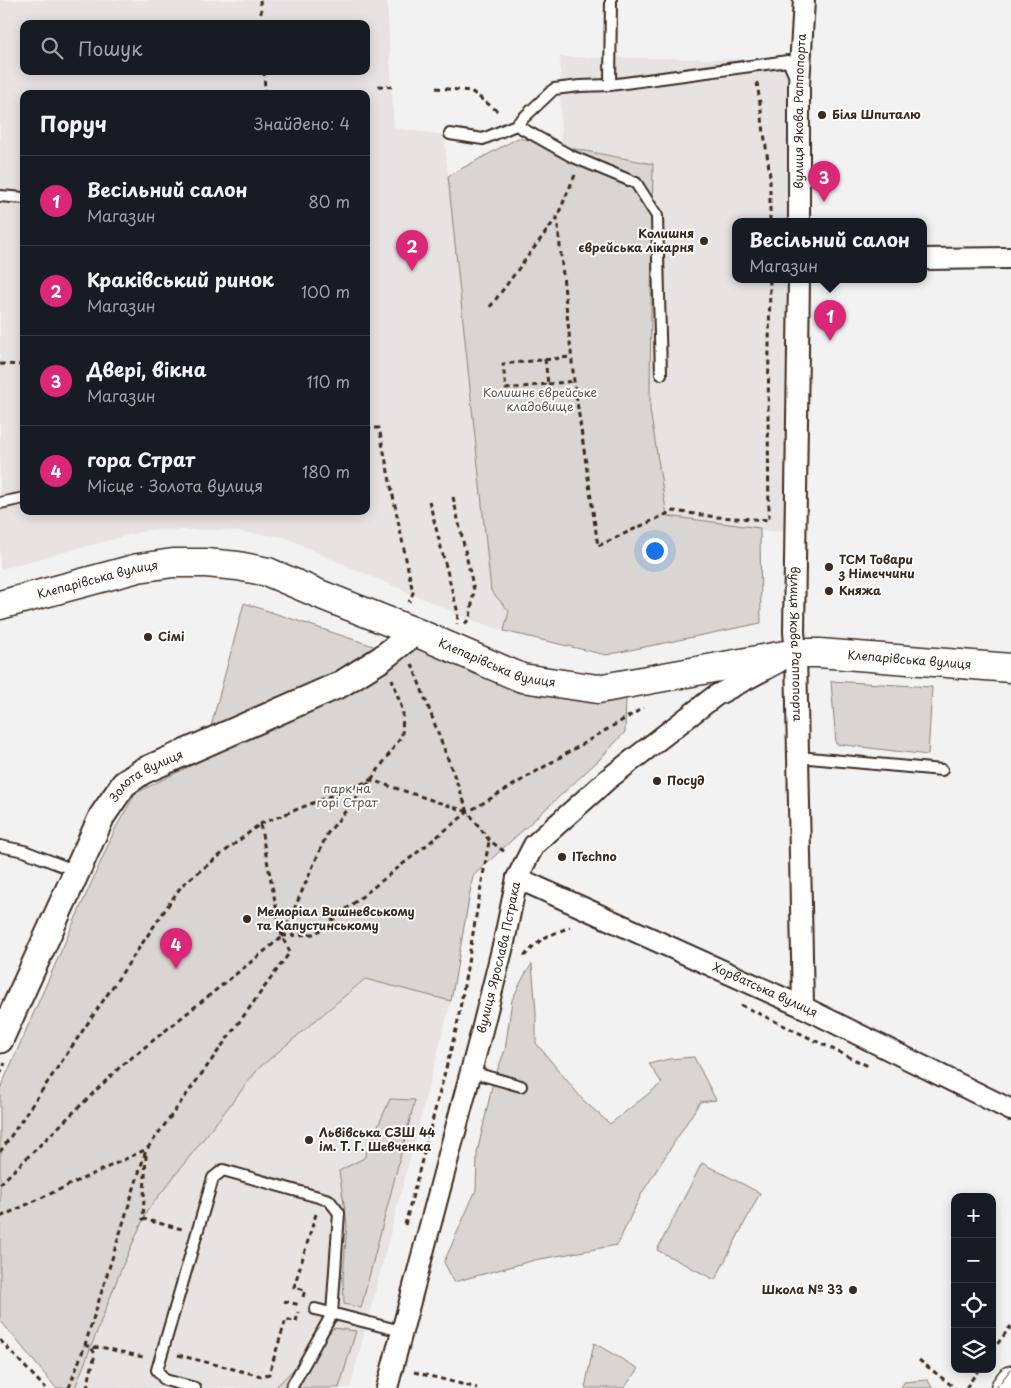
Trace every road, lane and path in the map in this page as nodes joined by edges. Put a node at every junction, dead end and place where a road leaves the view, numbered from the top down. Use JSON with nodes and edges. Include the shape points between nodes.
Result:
{"nodes":[{"id":1,"x":260,"y":0,"type":"edge"},
{"id":2,"x":611,"y":0,"type":"edge"},
{"id":3,"x":804,"y":0,"type":"edge"},
{"id":4,"x":262,"y":20,"type":"edge"},
{"id":5,"x":756,"y":66,"type":"junction"},
{"id":6,"x":264,"y":75,"type":"edge"},
{"id":7,"x":610,"y":85,"type":"junction"},
{"id":8,"x":799,"y":85,"type":"junction"},
{"id":9,"x":378,"y":86,"type":"dead end"},
{"id":10,"x":396,"y":87,"type":"dead end"},
{"id":11,"x":436,"y":88,"type":"dead end"},
{"id":12,"x":265,"y":90,"type":"edge"},
{"id":13,"x":516,"y":126,"type":"junction"},
{"id":14,"x":450,"y":134,"type":"dead end"},
{"id":15,"x":581,"y":160,"type":"junction"},
{"id":16,"x":0,"y":196,"type":"edge"},
{"id":17,"x":20,"y":198,"type":"edge"},
{"id":18,"x":557,"y":217,"type":"junction"},
{"id":19,"x":770,"y":218,"type":"edge"},
{"id":20,"x":799,"y":218,"type":"edge"},
{"id":21,"x":1011,"y":258,"type":"edge"},
{"id":22,"x":927,"y":259,"type":"edge"},
{"id":23,"x":770,"y":283,"type":"edge"},
{"id":24,"x":799,"y":283,"type":"edge"},
{"id":25,"x":490,"y":307,"type":"dead end"},
{"id":26,"x":571,"y":357,"type":"junction"},
{"id":27,"x":545,"y":359,"type":"junction"},
{"id":28,"x":0,"y":364,"type":"edge"},
{"id":29,"x":20,"y":365,"type":"edge"},
{"id":30,"x":661,"y":374,"type":"dead end"},
{"id":31,"x":574,"y":381,"type":"junction"},
{"id":32,"x":548,"y":384,"type":"junction"},
{"id":33,"x":370,"y":428,"type":"edge"},
{"id":34,"x":453,"y":497,"type":"dead end"},
{"id":35,"x":20,"y":499,"type":"edge"},
{"id":36,"x":429,"y":501,"type":"dead end"},
{"id":37,"x":0,"y":503,"type":"edge"},
{"id":38,"x":0,"y":605,"type":"edge"},
{"id":39,"x":408,"y":606,"type":"dead end"},
{"id":40,"x":412,"y":644,"type":"junction"},
{"id":41,"x":796,"y":652,"type":"junction"},
{"id":42,"x":1011,"y":668,"type":"edge"},
{"id":43,"x":396,"y":671,"type":"dead end"},
{"id":44,"x":646,"y":706,"type":"dead end"},
{"id":45,"x":798,"y":757,"type":"junction"},
{"id":46,"x":942,"y":770,"type":"dead end"},
{"id":47,"x":371,"y":780,"type":"junction"},
{"id":48,"x":468,"y":812,"type":"junction"},
{"id":49,"x":260,"y":824,"type":"junction"},
{"id":50,"x":489,"y":840,"type":"junction"},
{"id":51,"x":0,"y":846,"type":"edge"},
{"id":52,"x":508,"y":855,"type":"dead end"},
{"id":53,"x":77,"y":871,"type":"junction"},
{"id":54,"x":517,"y":878,"type":"junction"},
{"id":55,"x":573,"y":925,"type":"dead end"},
{"id":56,"x":282,"y":936,"type":"junction"},
{"id":57,"x":521,"y":958,"type":"dead end"},
{"id":58,"x":734,"y":1002,"type":"dead end"},
{"id":59,"x":803,"y":1007,"type":"junction"},
{"id":60,"x":4,"y":1048,"type":"edge"},
{"id":61,"x":868,"y":1066,"type":"dead end"},
{"id":62,"x":471,"y":1072,"type":"junction"},
{"id":63,"x":0,"y":1074,"type":"edge"},
{"id":64,"x":521,"y":1086,"type":"dead end"},
{"id":65,"x":1011,"y":1110,"type":"edge"},
{"id":66,"x":147,"y":1149,"type":"junction"},
{"id":67,"x":0,"y":1152,"type":"edge"},
{"id":68,"x":0,"y":1184,"type":"edge"},
{"id":69,"x":314,"y":1207,"type":"dead end"},
{"id":70,"x":0,"y":1217,"type":"edge"},
{"id":71,"x":404,"y":1229,"type":"dead end"},
{"id":72,"x":197,"y":1233,"type":"junction"},
{"id":73,"x":284,"y":1301,"type":"dead end"},
{"id":74,"x":300,"y":1305,"type":"junction"},
{"id":75,"x":315,"y":1309,"type":"dead end"},
{"id":76,"x":332,"y":1314,"type":"junction"},
{"id":77,"x":1011,"y":1326,"type":"edge"},
{"id":78,"x":401,"y":1332,"type":"junction"},
{"id":79,"x":0,"y":1340,"type":"edge"},
{"id":80,"x":85,"y":1344,"type":"junction"},
{"id":81,"x":996,"y":1345,"type":"edge"},
{"id":82,"x":91,"y":1346,"type":"junction"},
{"id":83,"x":176,"y":1355,"type":"dead end"},
{"id":84,"x":919,"y":1360,"type":"dead end"},
{"id":85,"x":160,"y":1362,"type":"junction"},
{"id":86,"x":406,"y":1370,"type":"dead end"},
{"id":87,"x":976,"y":1373,"type":"edge"},
{"id":88,"x":1011,"y":1380,"type":"edge"},
{"id":89,"x":45,"y":1388,"type":"edge"},
{"id":90,"x":69,"y":1388,"type":"edge"},
{"id":91,"x":87,"y":1388,"type":"edge"},
{"id":92,"x":195,"y":1388,"type":"edge"},
{"id":93,"x":291,"y":1388,"type":"edge"},
{"id":94,"x":387,"y":1388,"type":"edge"},
{"id":95,"x":477,"y":1388,"type":"edge"},
{"id":96,"x":955,"y":1388,"type":"edge"},
{"id":97,"x":966,"y":1388,"type":"edge"},
{"id":98,"x":1005,"y":1388,"type":"edge"}],
"edges":[{"from":1,"to":4,"type":"path"},
{"from":2,"to":7,"type":"lane"},
{"from":3,"to":8,"type":"street","name":"вулиця Якова Раппопорта"},
{"from":5,"to":7,"type":"lane"},
{"from":5,"to":8,"type":"lane","via":[[788,61]]},
{"from":5,"to":19,"type":"path","via":[[770,176]]},
{"from":6,"to":12,"type":"path"},
{"from":7,"to":13,"type":"lane","via":[[554,89]]},
{"from":8,"to":20,"type":"street","name":"вулиця Якова Раппопорта"},
{"from":9,"to":10,"type":"path"},
{"from":11,"to":13,"type":"path","via":[[471,91]]},
{"from":13,"to":14,"type":"lane","via":[[484,139]]},
{"from":13,"to":15,"type":"lane"},
{"from":15,"to":18,"type":"path"},
{"from":15,"to":30,"type":"lane","via":[[636,182],[657,216]]},
{"from":16,"to":17,"type":"lane"},
{"from":18,"to":25,"type":"path"},
{"from":18,"to":26,"type":"path"},
{"from":21,"to":22,"type":"street"},
{"from":23,"to":31,"type":"path","via":[[769,520],[674,511],[598,546]]},
{"from":24,"to":41,"type":"street","name":"вулиця Якова Раппопорта"},
{"from":26,"to":27,"type":"path"},
{"from":26,"to":31,"type":"path"},
{"from":27,"to":32,"type":"path"},
{"from":27,"to":32,"type":"path","via":[[503,364],[506,389]]},
{"from":28,"to":29,"type":"path"},
{"from":31,"to":32,"type":"path"},
{"from":33,"to":39,"type":"path","via":[[379,428],[413,593]]},
{"from":34,"to":36,"type":"path","via":[[474,590],[470,618],[459,628]]},
{"from":35,"to":37,"type":"lane"},
{"from":38,"to":40,"type":"main road","name":"Клепарівська вулиця","via":[[138,568],[173,563],[238,566],[268,572]]},
{"from":40,"to":41,"type":"main road","name":"Клепарівська вулиця","via":[[522,678],[598,689]]},
{"from":40,"to":48,"type":"path"},
{"from":40,"to":53,"type":"street","name":"Золота вулиця","via":[[341,684],[143,771],[124,784],[102,816]]},
{"from":41,"to":42,"type":"main road","name":"Клепарівська вулиця"},
{"from":41,"to":45,"type":"street","name":"вулиця Якова Раппопорта"},
{"from":41,"to":54,"type":"street","name":"вулиця Ярослава Пстрака","via":[[715,696],[608,779],[534,845]]},
{"from":43,"to":47,"type":"path","via":[[392,680],[403,712],[402,736]]},
{"from":44,"to":48,"type":"path"},
{"from":45,"to":46,"type":"lane"},
{"from":45,"to":59,"type":"street","name":"вулиця Якова Раппопорта"},
{"from":47,"to":48,"type":"path"},
{"from":47,"to":49,"type":"path"},
{"from":47,"to":56,"type":"path","via":[[327,834]]},
{"from":48,"to":50,"type":"path"},
{"from":48,"to":56,"type":"path","via":[[314,934]]},
{"from":49,"to":56,"type":"path"},
{"from":49,"to":67,"type":"path","via":[[182,885]]},
{"from":50,"to":52,"type":"path"},
{"from":50,"to":71,"type":"path","via":[[457,1026]]},
{"from":51,"to":53,"type":"lane","via":[[24,851]]},
{"from":53,"to":60,"type":"street","name":"Золота вулиця"},
{"from":54,"to":59,"type":"street","name":"Хорватська вулиця"},
{"from":54,"to":62,"type":"street","name":"вулиця Ярослава Пстрака"},
{"from":55,"to":57,"type":"path","via":[[543,938]]},
{"from":56,"to":66,"type":"path","via":[[290,952]]},
{"from":56,"to":68,"type":"path","via":[[120,1067]]},
{"from":58,"to":61,"type":"path"},
{"from":59,"to":65,"type":"street","name":"Хорватська вулиця"},
{"from":60,"to":63,"type":"path"},
{"from":62,"to":64,"type":"lane"},
{"from":62,"to":78,"type":"street","name":"вулиця Ярослава Пстрака"},
{"from":66,"to":70,"type":"path"},
{"from":66,"to":72,"type":"path","via":[[143,1218]]},
{"from":66,"to":80,"type":"path"},
{"from":69,"to":74,"type":"path","via":[[316,1216],[294,1286],[305,1290]]},
{"from":72,"to":76,"type":"lane","via":[[213,1178],[223,1170],[329,1200],[339,1212]]},
{"from":72,"to":85,"type":"lane"},
{"from":73,"to":74,"type":"path"},
{"from":74,"to":83,"type":"path","via":[[296,1322],[286,1319],[269,1374],[261,1376]]},
{"from":75,"to":76,"type":"lane"},
{"from":76,"to":78,"type":"lane"},
{"from":76,"to":93,"type":"lane"},
{"from":77,"to":81,"type":"path"},
{"from":78,"to":94,"type":"street","name":"вулиця Ярослава Пстрака"},
{"from":79,"to":89,"type":"path"},
{"from":80,"to":82,"type":"path"},
{"from":80,"to":90,"type":"path"},
{"from":82,"to":85,"type":"path"},
{"from":82,"to":91,"type":"path","via":[[95,1354]]},
{"from":84,"to":96,"type":"path"},
{"from":85,"to":92,"type":"lane","via":[[157,1370],[165,1380]]},
{"from":86,"to":95,"type":"path"},
{"from":87,"to":97,"type":"path"},
{"from":88,"to":98,"type":"main road"}]}
